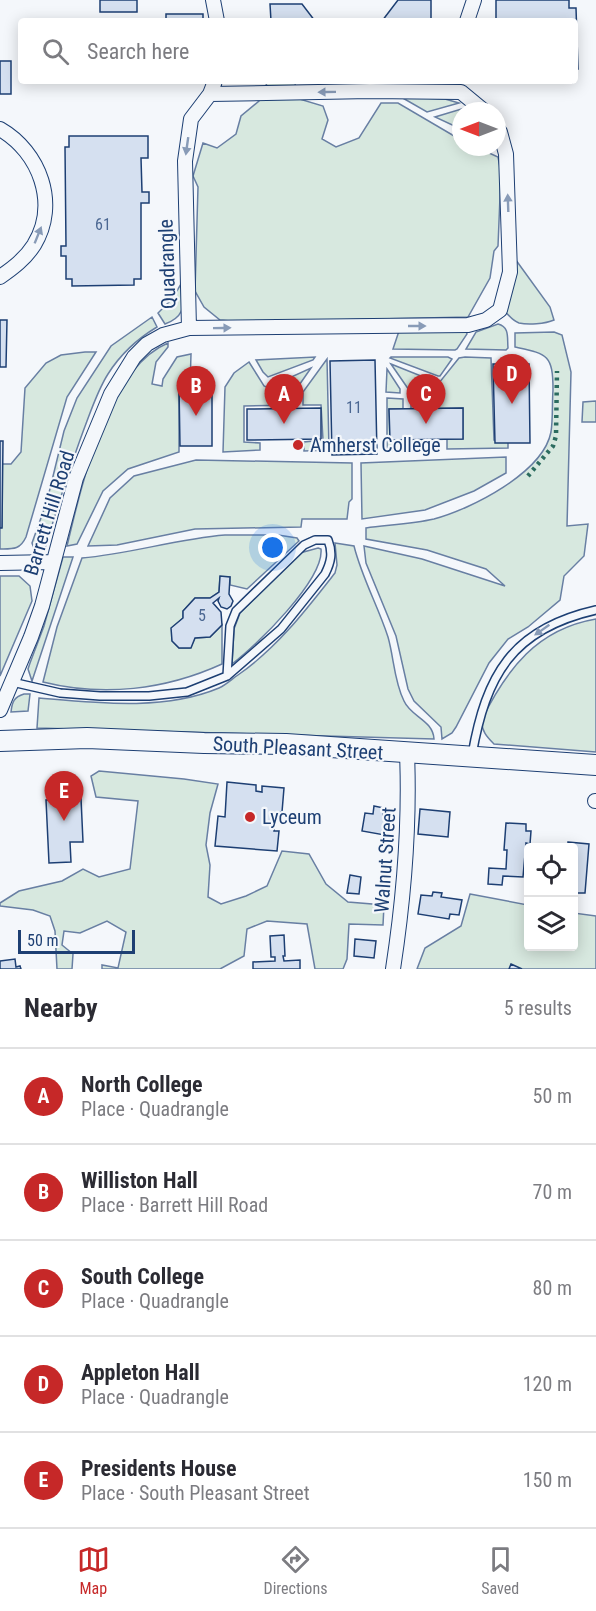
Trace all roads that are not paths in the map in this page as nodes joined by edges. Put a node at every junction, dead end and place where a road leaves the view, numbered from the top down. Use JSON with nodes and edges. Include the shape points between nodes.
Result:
{"nodes":[{"id":1,"x":213,"y":0,"type":"edge"},
{"id":2,"x":474,"y":0,"type":"edge"},
{"id":3,"x":216,"y":18,"type":"edge"},
{"id":4,"x":468,"y":18,"type":"edge"},
{"id":5,"x":461,"y":86,"type":"edge"},
{"id":6,"x":212,"y":88,"type":"edge"},
{"id":7,"x":476,"y":102,"type":"edge"},
{"id":8,"x":0,"y":129,"type":"edge"},
{"id":9,"x":506,"y":154,"type":"edge"},
{"id":10,"x":0,"y":277,"type":"edge"},
{"id":11,"x":189,"y":328,"type":"junction"},
{"id":12,"x":53,"y":561,"type":"junction"},
{"id":13,"x":0,"y":563,"type":"edge"},
{"id":14,"x":596,"y":610,"type":"edge"},
{"id":15,"x":227,"y":676,"type":"junction"},
{"id":16,"x":12,"y":682,"type":"junction"},
{"id":17,"x":0,"y":710,"type":"edge"},
{"id":18,"x":0,"y":741,"type":"edge"},
{"id":19,"x":407,"y":753,"type":"junction"},
{"id":20,"x":471,"y":756,"type":"junction"},
{"id":21,"x":596,"y":765,"type":"edge"},
{"id":22,"x":393,"y":969,"type":"edge"}],
"edges":[{"from":1,"to":3,"type":"street"},
{"from":2,"to":4,"type":"street"},
{"from":5,"to":6,"type":"street","name":"Quadrangle","one_way":true,"via":[[370,91]]},
{"from":5,"to":7,"type":"street","name":"Quadrangle"},
{"from":6,"to":11,"type":"street","name":"Quadrangle","one_way":true,"via":[[191,119],[185,161]]},
{"from":10,"to":8,"type":"street","one_way":true,"via":[[20,263],[34,245],[43,222],[45,199],[41,175],[30,154],[14,136]]},
{"from":11,"to":9,"type":"street","name":"Quadrangle","one_way":true,"via":[[468,325],[486,320],[500,310],[510,272]]},
{"from":11,"to":12,"type":"street","name":"Barrett Hill Road","via":[[147,344],[111,394],[76,478]]},
{"from":12,"to":13,"type":"street"},
{"from":12,"to":16,"type":"street","name":"Barrett Hill Road","via":[[31,637]]},
{"from":14,"to":20,"type":"lane","one_way":true,"via":[[571,615],[549,626],[521,645],[500,669],[478,720]]},
{"from":15,"to":15,"type":"lane","via":[[230,626],[236,611],[304,545],[328,540],[332,550],[325,574],[281,629]]},
{"from":15,"to":16,"type":"lane","via":[[187,692],[149,696],[60,693]]},
{"from":16,"to":17,"type":"street","name":"Barrett Hill Road"},
{"from":18,"to":19,"type":"main road","name":"South Pleasant Street","via":[[87,738],[286,744]]},
{"from":19,"to":20,"type":"main road","name":"South Pleasant Street"},
{"from":19,"to":22,"type":"street","name":"Walnut Street","via":[[408,830]]},
{"from":20,"to":21,"type":"main road","name":"South Pleasant Street"}]}
